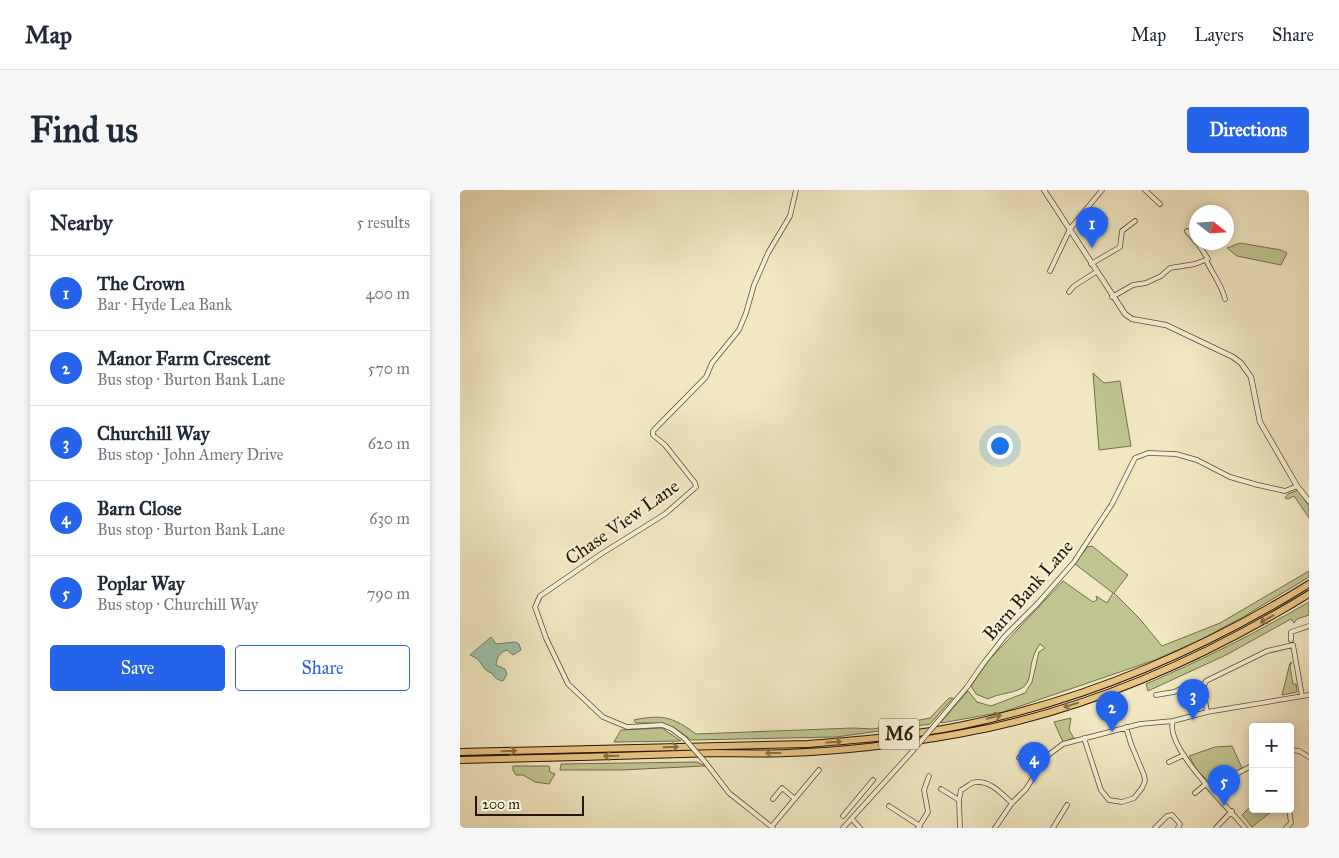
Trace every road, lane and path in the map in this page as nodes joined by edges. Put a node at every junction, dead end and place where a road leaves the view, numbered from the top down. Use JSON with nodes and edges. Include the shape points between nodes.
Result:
{"nodes":[{"id":1,"x":796,"y":190,"type":"edge"},
{"id":2,"x":1044,"y":190,"type":"edge"},
{"id":3,"x":1102,"y":190,"type":"edge"},
{"id":4,"x":1145,"y":190,"type":"edge"},
{"id":5,"x":1160,"y":204,"type":"dead end"},
{"id":6,"x":1087,"y":208,"type":"junction"},
{"id":7,"x":1105,"y":219,"type":"dead end"},
{"id":8,"x":1135,"y":221,"type":"dead end"},
{"id":9,"x":1070,"y":229,"type":"junction"},
{"id":10,"x":1202,"y":250,"type":"edge"},
{"id":11,"x":1207,"y":259,"type":"junction"},
{"id":12,"x":1091,"y":264,"type":"junction"},
{"id":13,"x":1050,"y":271,"type":"dead end"},
{"id":14,"x":1096,"y":272,"type":"junction"},
{"id":15,"x":1069,"y":292,"type":"dead end"},
{"id":16,"x":1112,"y":297,"type":"junction"},
{"id":17,"x":1225,"y":299,"type":"dead end"},
{"id":18,"x":1297,"y":486,"type":"junction"},
{"id":19,"x":1309,"y":502,"type":"edge"},
{"id":20,"x":1309,"y":584,"type":"edge"},
{"id":21,"x":1309,"y":594,"type":"edge"},
{"id":22,"x":1309,"y":626,"type":"edge"},
{"id":23,"x":1292,"y":642,"type":"junction"},
{"id":24,"x":1204,"y":684,"type":"junction"},
{"id":25,"x":1309,"y":695,"type":"edge"},
{"id":26,"x":1156,"y":696,"type":"dead end"},
{"id":27,"x":1302,"y":696,"type":"junction"},
{"id":28,"x":1207,"y":712,"type":"junction"},
{"id":29,"x":1173,"y":721,"type":"junction"},
{"id":30,"x":1126,"y":727,"type":"junction"},
{"id":31,"x":1084,"y":738,"type":"junction"},
{"id":32,"x":1294,"y":750,"type":"edge"},
{"id":33,"x":460,"y":752,"type":"edge"},
{"id":34,"x":1184,"y":755,"type":"junction"},
{"id":35,"x":1309,"y":757,"type":"edge"},
{"id":36,"x":1020,"y":758,"type":"dead end"},
{"id":37,"x":460,"y":760,"type":"edge"},
{"id":38,"x":1169,"y":762,"type":"dead end"},
{"id":39,"x":1249,"y":767,"type":"edge"},
{"id":40,"x":1037,"y":769,"type":"junction"},
{"id":41,"x":819,"y":770,"type":"dead end"},
{"id":42,"x":928,"y":776,"type":"dead end"},
{"id":43,"x":873,"y":780,"type":"dead end"},
{"id":44,"x":1206,"y":784,"type":"junction"},
{"id":45,"x":941,"y":789,"type":"dead end"},
{"id":46,"x":1212,"y":791,"type":"junction"},
{"id":47,"x":1195,"y":794,"type":"dead end"},
{"id":48,"x":795,"y":798,"type":"junction"},
{"id":49,"x":773,"y":799,"type":"dead end"},
{"id":50,"x":959,"y":800,"type":"junction"},
{"id":51,"x":1012,"y":803,"type":"junction"},
{"id":52,"x":1067,"y":805,"type":"dead end"},
{"id":53,"x":889,"y":806,"type":"dead end"},
{"id":54,"x":849,"y":809,"type":"junction"},
{"id":55,"x":1232,"y":811,"type":"junction"},
{"id":56,"x":1290,"y":813,"type":"edge"},
{"id":57,"x":843,"y":816,"type":"dead end"},
{"id":58,"x":855,"y":816,"type":"junction"},
{"id":59,"x":852,"y":819,"type":"junction"},
{"id":60,"x":772,"y":827,"type":"edge"},
{"id":61,"x":919,"y":827,"type":"edge"},
{"id":62,"x":843,"y":828,"type":"edge"},
{"id":63,"x":860,"y":828,"type":"edge"},
{"id":64,"x":960,"y":828,"type":"edge"},
{"id":65,"x":995,"y":828,"type":"edge"},
{"id":66,"x":1053,"y":828,"type":"edge"},
{"id":67,"x":1155,"y":828,"type":"edge"},
{"id":68,"x":1178,"y":828,"type":"edge"},
{"id":69,"x":1216,"y":828,"type":"edge"},
{"id":70,"x":1245,"y":828,"type":"edge"},
{"id":71,"x":1286,"y":828,"type":"edge"}],
"edges":[{"from":1,"to":60,"type":"street","name":"Chase View Lane","bridge":true,"via":[[790,216],[754,285],[738,330],[712,363],[706,378],[653,431],[696,487],[665,514],[540,596],[535,606],[568,684],[603,717],[627,727],[662,725],[672,729],[685,739],[729,793]]},
{"from":2,"to":9,"type":"street"},
{"from":3,"to":6,"type":"street"},
{"from":4,"to":5,"type":"street"},
{"from":6,"to":7,"type":"street"},
{"from":6,"to":9,"type":"street"},
{"from":8,"to":12,"type":"street","via":[[1122,231],[1120,247]]},
{"from":9,"to":12,"type":"street"},
{"from":9,"to":13,"type":"street"},
{"from":10,"to":11,"type":"street"},
{"from":11,"to":16,"type":"street","via":[[1170,268],[1146,283],[1133,285]]},
{"from":11,"to":17,"type":"street"},
{"from":12,"to":14,"type":"street"},
{"from":14,"to":15,"type":"street"},
{"from":14,"to":16,"type":"street"},
{"from":16,"to":18,"type":"street","via":[[1124,314],[1132,319],[1166,325],[1241,363],[1251,377],[1260,422]]},
{"from":18,"to":19,"type":"street"},
{"from":18,"to":58,"type":"street","name":"Barn Bank Lane","bridge":true,"via":[[1285,491],[1258,485],[1176,454],[1148,453],[1135,458],[1112,504],[1074,562],[1005,636],[968,687]]},
{"from":33,"to":20,"type":"highway","number":"M6","one_way":true,"via":[[808,744],[958,726],[1042,706],[1122,679],[1227,632]]},
{"from":21,"to":37,"type":"highway","number":"M6","one_way":true,"via":[[1231,640],[1124,688],[1046,713],[959,734],[866,747],[788,753]]},
{"from":22,"to":23,"type":"street","via":[[1291,632]]},
{"from":23,"to":24,"type":"street","via":[[1267,651]]},
{"from":23,"to":27,"type":"street"},
{"from":24,"to":26,"type":"street","via":[[1189,685]]},
{"from":24,"to":28,"type":"street"},
{"from":25,"to":27,"type":"street"},
{"from":27,"to":28,"type":"street"},
{"from":28,"to":29,"type":"street"},
{"from":29,"to":30,"type":"street"},
{"from":29,"to":34,"type":"street"},
{"from":30,"to":31,"type":"street"},
{"from":30,"to":31,"type":"street","via":[[1145,781],[1134,798],[1122,802],[1109,800],[1101,790]]},
{"from":31,"to":40,"type":"street","via":[[1063,744]]},
{"from":32,"to":35,"type":"street"},
{"from":34,"to":38,"type":"street"},
{"from":34,"to":44,"type":"street"},
{"from":36,"to":40,"type":"street"},
{"from":39,"to":46,"type":"street"},
{"from":40,"to":51,"type":"street","via":[[1026,789]]},
{"from":41,"to":48,"type":"street"},
{"from":42,"to":61,"type":"street","via":[[924,790],[928,812]]},
{"from":43,"to":54,"type":"street"},
{"from":44,"to":46,"type":"street"},
{"from":44,"to":47,"type":"street"},
{"from":45,"to":50,"type":"street"},
{"from":46,"to":55,"type":"street"},
{"from":48,"to":49,"type":"street","via":[[782,788]]},
{"from":48,"to":60,"type":"street"},
{"from":50,"to":51,"type":"street","via":[[962,790],[982,783],[993,786]]},
{"from":50,"to":64,"type":"street"},
{"from":51,"to":65,"type":"street"},
{"from":52,"to":66,"type":"street"},
{"from":53,"to":61,"type":"street"},
{"from":54,"to":57,"type":"street"},
{"from":54,"to":58,"type":"street"},
{"from":55,"to":69,"type":"street"},
{"from":55,"to":70,"type":"street"},
{"from":56,"to":71,"type":"street","via":[[1291,823]]},
{"from":58,"to":59,"type":"street","name":"Barn Bank Lane"},
{"from":59,"to":62,"type":"street","name":"Barn Bank Lane"},
{"from":59,"to":63,"type":"street"},
{"from":67,"to":68,"type":"street","via":[[1172,815],[1180,824]]}]}
